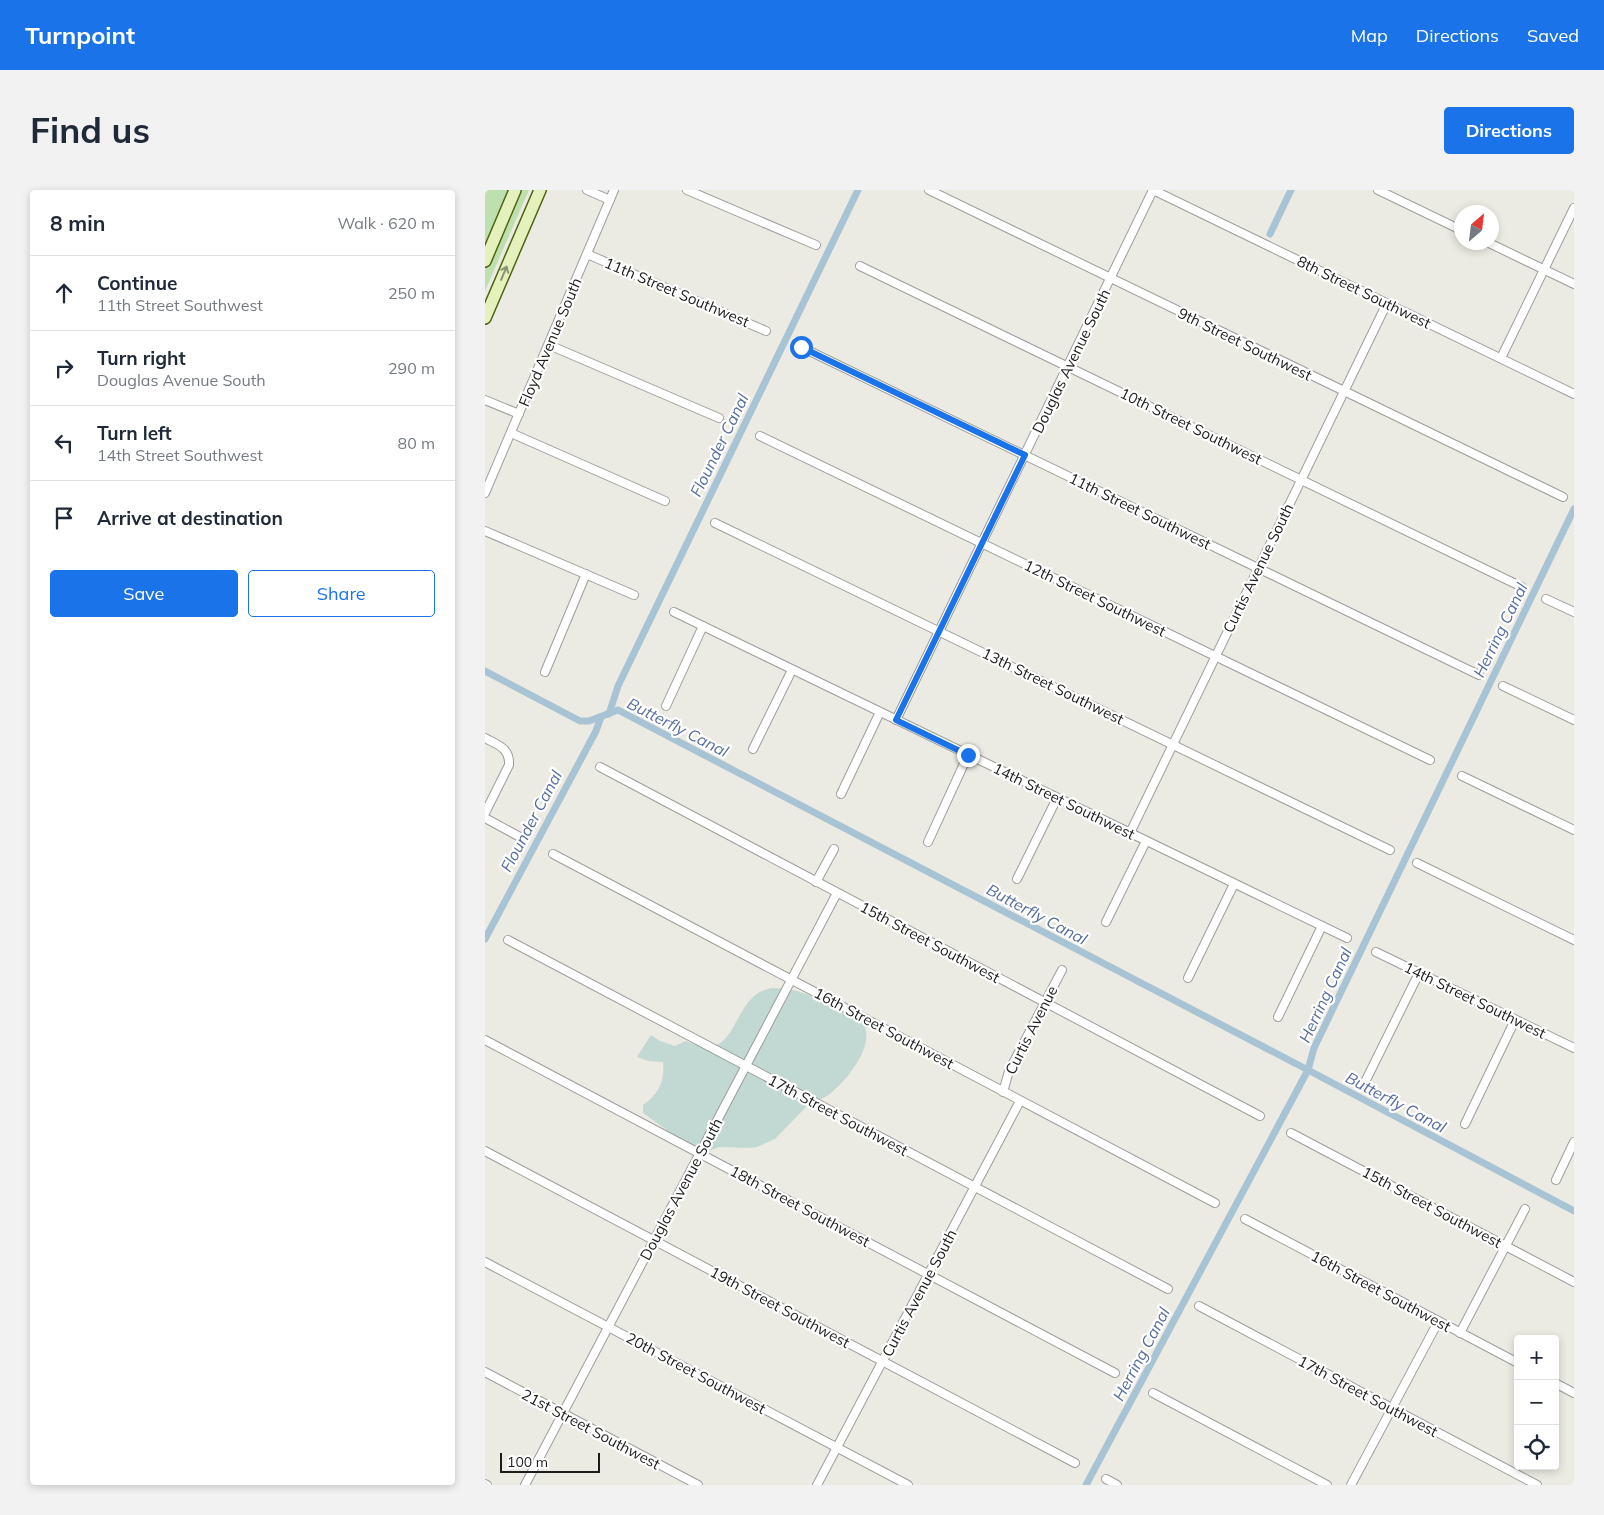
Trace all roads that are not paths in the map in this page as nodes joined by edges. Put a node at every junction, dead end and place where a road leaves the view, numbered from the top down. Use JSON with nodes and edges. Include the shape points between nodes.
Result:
{"nodes":[{"id":1,"x":515,"y":190,"type":"edge"},
{"id":2,"x":540,"y":190,"type":"edge"},
{"id":3,"x":587,"y":190,"type":"edge"},
{"id":4,"x":615,"y":190,"type":"edge"},
{"id":5,"x":687,"y":190,"type":"edge"},
{"id":6,"x":929,"y":190,"type":"edge"},
{"id":7,"x":1153,"y":190,"type":"edge"},
{"id":8,"x":1378,"y":190,"type":"edge"},
{"id":9,"x":610,"y":200,"type":"junction"},
{"id":10,"x":1574,"y":208,"type":"edge"},
{"id":11,"x":1454,"y":227,"type":"edge"},
{"id":12,"x":816,"y":245,"type":"dead end"},
{"id":13,"x":1499,"y":248,"type":"edge"},
{"id":14,"x":587,"y":254,"type":"junction"},
{"id":15,"x":485,"y":260,"type":"edge"},
{"id":16,"x":860,"y":266,"type":"dead end"},
{"id":17,"x":1544,"y":270,"type":"junction"},
{"id":18,"x":1111,"y":278,"type":"junction"},
{"id":19,"x":1574,"y":284,"type":"edge"},
{"id":20,"x":1387,"y":303,"type":"junction"},
{"id":21,"x":485,"y":318,"type":"edge"},
{"id":22,"x":766,"y":331,"type":"dead end"},
{"id":23,"x":549,"y":345,"type":"junction"},
{"id":24,"x":801,"y":347,"type":"dead end"},
{"id":25,"x":1501,"y":358,"type":"junction"},
{"id":26,"x":1068,"y":367,"type":"junction"},
{"id":27,"x":1344,"y":391,"type":"junction"},
{"id":28,"x":1574,"y":394,"type":"edge"},
{"id":29,"x":485,"y":400,"type":"edge"},
{"id":30,"x":519,"y":414,"type":"junction"},
{"id":31,"x":719,"y":418,"type":"dead end"},
{"id":32,"x":511,"y":433,"type":"junction"},
{"id":33,"x":760,"y":436,"type":"dead end"},
{"id":34,"x":1025,"y":455,"type":"junction"},
{"id":35,"x":1301,"y":480,"type":"junction"},
{"id":36,"x":485,"y":493,"type":"edge"},
{"id":37,"x":1563,"y":497,"type":"dead end"},
{"id":38,"x":665,"y":501,"type":"dead end"},
{"id":39,"x":715,"y":523,"type":"dead end"},
{"id":40,"x":485,"y":531,"type":"edge"},
{"id":41,"x":982,"y":544,"type":"junction"},
{"id":42,"x":1258,"y":568,"type":"junction"},
{"id":43,"x":585,"y":574,"type":"junction"},
{"id":44,"x":1522,"y":587,"type":"dead end"},
{"id":45,"x":634,"y":595,"type":"dead end"},
{"id":46,"x":1546,"y":598,"type":"dead end"},
{"id":47,"x":674,"y":612,"type":"dead end"},
{"id":48,"x":1574,"y":612,"type":"edge"},
{"id":49,"x":703,"y":626,"type":"junction"},
{"id":50,"x":939,"y":631,"type":"junction"},
{"id":51,"x":1215,"y":656,"type":"junction"},
{"id":52,"x":792,"y":670,"type":"junction"},
{"id":53,"x":545,"y":672,"type":"dead end"},
{"id":54,"x":1479,"y":675,"type":"dead end"},
{"id":55,"x":1503,"y":686,"type":"dead end"},
{"id":56,"x":666,"y":706,"type":"dead end"},
{"id":57,"x":880,"y":712,"type":"junction"},
{"id":58,"x":896,"y":720,"type":"junction"},
{"id":59,"x":1574,"y":720,"type":"edge"},
{"id":60,"x":485,"y":738,"type":"edge"},
{"id":61,"x":1173,"y":744,"type":"junction"},
{"id":62,"x":753,"y":749,"type":"dead end"},
{"id":63,"x":968,"y":755,"type":"junction"},
{"id":64,"x":1430,"y":760,"type":"dead end"},
{"id":65,"x":600,"y":767,"type":"dead end"},
{"id":66,"x":1462,"y":776,"type":"dead end"},
{"id":67,"x":841,"y":794,"type":"dead end"},
{"id":68,"x":1057,"y":798,"type":"junction"},
{"id":69,"x":485,"y":814,"type":"edge"},
{"id":70,"x":485,"y":818,"type":"edge"},
{"id":71,"x":1574,"y":830,"type":"edge"},
{"id":72,"x":1130,"y":833,"type":"junction"},
{"id":73,"x":520,"y":837,"type":"dead end"},
{"id":74,"x":1146,"y":841,"type":"junction"},
{"id":75,"x":928,"y":842,"type":"dead end"},
{"id":76,"x":833,"y":849,"type":"dead end"},
{"id":77,"x":1390,"y":850,"type":"dead end"},
{"id":78,"x":553,"y":854,"type":"dead end"},
{"id":79,"x":1417,"y":864,"type":"dead end"},
{"id":80,"x":1017,"y":879,"type":"dead end"},
{"id":81,"x":816,"y":882,"type":"junction"},
{"id":82,"x":1235,"y":884,"type":"junction"},
{"id":83,"x":837,"y":893,"type":"junction"},
{"id":84,"x":1106,"y":922,"type":"dead end"},
{"id":85,"x":1322,"y":926,"type":"junction"},
{"id":86,"x":1347,"y":938,"type":"dead end"},
{"id":87,"x":508,"y":940,"type":"dead end"},
{"id":88,"x":1574,"y":940,"type":"edge"},
{"id":89,"x":1376,"y":952,"type":"dead end"},
{"id":90,"x":1062,"y":970,"type":"dead end"},
{"id":91,"x":1419,"y":973,"type":"junction"},
{"id":92,"x":1188,"y":978,"type":"dead end"},
{"id":93,"x":792,"y":980,"type":"junction"},
{"id":94,"x":1045,"y":1002,"type":"junction"},
{"id":95,"x":1277,"y":1017,"type":"dead end"},
{"id":96,"x":1515,"y":1020,"type":"junction"},
{"id":97,"x":485,"y":1040,"type":"edge"},
{"id":98,"x":1574,"y":1048,"type":"edge"},
{"id":99,"x":746,"y":1066,"type":"junction"},
{"id":100,"x":1366,"y":1080,"type":"dead end"},
{"id":101,"x":1003,"y":1092,"type":"junction"},
{"id":102,"x":1020,"y":1101,"type":"junction"},
{"id":103,"x":1260,"y":1116,"type":"dead end"},
{"id":104,"x":1465,"y":1124,"type":"dead end"},
{"id":105,"x":1291,"y":1132,"type":"dead end"},
{"id":106,"x":1574,"y":1142,"type":"edge"},
{"id":107,"x":485,"y":1151,"type":"edge"},
{"id":108,"x":700,"y":1153,"type":"junction"},
{"id":109,"x":1556,"y":1180,"type":"dead end"},
{"id":110,"x":975,"y":1188,"type":"junction"},
{"id":111,"x":1215,"y":1203,"type":"dead end"},
{"id":112,"x":1525,"y":1209,"type":"dead end"},
{"id":113,"x":1245,"y":1219,"type":"dead end"},
{"id":114,"x":654,"y":1240,"type":"junction"},
{"id":115,"x":1505,"y":1246,"type":"junction"},
{"id":116,"x":485,"y":1262,"type":"edge"},
{"id":117,"x":929,"y":1274,"type":"junction"},
{"id":118,"x":1574,"y":1282,"type":"edge"},
{"id":119,"x":1168,"y":1289,"type":"dead end"},
{"id":120,"x":1199,"y":1306,"type":"dead end"},
{"id":121,"x":1438,"y":1322,"type":"junction"},
{"id":122,"x":609,"y":1327,"type":"junction"},
{"id":123,"x":1460,"y":1333,"type":"junction"},
{"id":124,"x":883,"y":1361,"type":"junction"},
{"id":125,"x":1514,"y":1362,"type":"edge"},
{"id":126,"x":485,"y":1372,"type":"edge"},
{"id":127,"x":1115,"y":1373,"type":"dead end"},
{"id":128,"x":1559,"y":1385,"type":"edge"},
{"id":129,"x":1153,"y":1393,"type":"dead end"},
{"id":130,"x":1574,"y":1393,"type":"edge"},
{"id":131,"x":1392,"y":1408,"type":"junction"},
{"id":132,"x":563,"y":1414,"type":"junction"},
{"id":133,"x":837,"y":1447,"type":"junction"},
{"id":134,"x":1075,"y":1463,"type":"dead end"},
{"id":135,"x":1107,"y":1479,"type":"dead end"},
{"id":136,"x":525,"y":1485,"type":"edge"},
{"id":137,"x":698,"y":1485,"type":"edge"},
{"id":138,"x":817,"y":1485,"type":"edge"},
{"id":139,"x":908,"y":1485,"type":"edge"},
{"id":140,"x":1117,"y":1485,"type":"edge"},
{"id":141,"x":1327,"y":1485,"type":"edge"},
{"id":142,"x":1351,"y":1485,"type":"edge"},
{"id":143,"x":1537,"y":1485,"type":"edge"}],
"edges":[{"from":1,"to":15,"type":"main road"},
{"from":21,"to":2,"type":"main road","one_way":true},
{"from":3,"to":9,"type":"street"},
{"from":4,"to":9,"type":"street","name":"Floyd Avenue South"},
{"from":5,"to":12,"type":"street"},
{"from":6,"to":18,"type":"street","name":"9th Street Southwest"},
{"from":7,"to":18,"type":"street","name":"Douglas Avenue South"},
{"from":7,"to":20,"type":"street","name":"8th Street Southwest"},
{"from":8,"to":11,"type":"street"},
{"from":9,"to":14,"type":"street","name":"Floyd Avenue South"},
{"from":10,"to":17,"type":"street"},
{"from":13,"to":17,"type":"street"},
{"from":14,"to":22,"type":"street","name":"11th Street Southwest"},
{"from":14,"to":23,"type":"street","name":"Floyd Avenue South"},
{"from":16,"to":26,"type":"street","name":"10th Street Southwest"},
{"from":17,"to":19,"type":"street"},
{"from":17,"to":25,"type":"street"},
{"from":18,"to":26,"type":"street","name":"Douglas Avenue South"},
{"from":18,"to":27,"type":"street","name":"9th Street Southwest"},
{"from":20,"to":25,"type":"street","name":"8th Street Southwest"},
{"from":20,"to":27,"type":"street","name":"Curtis Avenue South"},
{"from":23,"to":30,"type":"street","name":"Floyd Avenue South"},
{"from":23,"to":31,"type":"street"},
{"from":24,"to":34,"type":"street","name":"11th Street Southwest"},
{"from":25,"to":28,"type":"street","name":"8th Street Southwest"},
{"from":26,"to":34,"type":"street","name":"Douglas Avenue South"},
{"from":26,"to":35,"type":"street","name":"10th Street Southwest"},
{"from":27,"to":35,"type":"street","name":"Curtis Avenue South"},
{"from":27,"to":37,"type":"street","name":"9th Street Southwest"},
{"from":29,"to":30,"type":"street"},
{"from":30,"to":32,"type":"street","name":"Floyd Avenue South"},
{"from":32,"to":36,"type":"street","name":"Floyd Avenue South"},
{"from":32,"to":38,"type":"street"},
{"from":33,"to":41,"type":"street","name":"12th Street Southwest"},
{"from":34,"to":41,"type":"street","name":"Douglas Avenue South"},
{"from":34,"to":42,"type":"street","name":"11th Street Southwest"},
{"from":35,"to":42,"type":"street","name":"Curtis Avenue South"},
{"from":35,"to":44,"type":"street","name":"10th Street Southwest"},
{"from":39,"to":50,"type":"street","name":"13th Street Southwest"},
{"from":40,"to":43,"type":"street"},
{"from":41,"to":50,"type":"street","name":"Douglas Avenue South"},
{"from":41,"to":51,"type":"street","name":"12th Street Southwest"},
{"from":42,"to":51,"type":"street","name":"Curtis Avenue South"},
{"from":42,"to":54,"type":"street","name":"11th Street Southwest"},
{"from":43,"to":45,"type":"street"},
{"from":43,"to":53,"type":"street"},
{"from":46,"to":48,"type":"street"},
{"from":47,"to":49,"type":"street","name":"14th Street Southwest"},
{"from":49,"to":52,"type":"street","name":"14th Street Southwest"},
{"from":49,"to":56,"type":"street"},
{"from":50,"to":58,"type":"street","name":"Douglas Avenue South"},
{"from":50,"to":61,"type":"street","name":"13th Street Southwest"},
{"from":51,"to":61,"type":"street","name":"Curtis Avenue South"},
{"from":51,"to":64,"type":"street","name":"12th Street Southwest"},
{"from":52,"to":57,"type":"street","name":"14th Street Southwest"},
{"from":52,"to":62,"type":"street"},
{"from":55,"to":59,"type":"street"},
{"from":57,"to":58,"type":"street","name":"14th Street Southwest"},
{"from":57,"to":67,"type":"street"},
{"from":58,"to":63,"type":"street","name":"14th Street Southwest"},
{"from":60,"to":69,"type":"street","via":[[506,751],[510,758]]},
{"from":61,"to":72,"type":"street","name":"Curtis Avenue South"},
{"from":61,"to":77,"type":"street","name":"13th Street Southwest"},
{"from":63,"to":68,"type":"street","name":"14th Street Southwest"},
{"from":63,"to":75,"type":"street"},
{"from":65,"to":81,"type":"street","name":"15th Street Southwest"},
{"from":66,"to":71,"type":"street"},
{"from":68,"to":72,"type":"street","name":"14th Street Southwest"},
{"from":68,"to":80,"type":"street"},
{"from":70,"to":73,"type":"street"},
{"from":72,"to":74,"type":"street","name":"14th Street Southwest"},
{"from":74,"to":82,"type":"street","name":"14th Street Southwest"},
{"from":74,"to":84,"type":"street"},
{"from":76,"to":81,"type":"street"},
{"from":78,"to":93,"type":"street","name":"16th Street Southwest"},
{"from":79,"to":88,"type":"street"},
{"from":81,"to":83,"type":"street","name":"15th Street Southwest"},
{"from":82,"to":85,"type":"street","name":"14th Street Southwest"},
{"from":82,"to":92,"type":"street"},
{"from":83,"to":93,"type":"street","name":"Douglas Avenue South"},
{"from":83,"to":94,"type":"street","name":"15th Street Southwest"},
{"from":85,"to":86,"type":"street","name":"14th Street Southwest"},
{"from":85,"to":95,"type":"street"},
{"from":87,"to":99,"type":"street","name":"17th Street Southwest"},
{"from":89,"to":91,"type":"street","name":"14th Street Southwest"},
{"from":90,"to":94,"type":"street","name":"Curtis Avenue"},
{"from":91,"to":96,"type":"street","name":"14th Street Southwest"},
{"from":91,"to":100,"type":"street"},
{"from":93,"to":99,"type":"street","name":"Douglas Avenue South"},
{"from":93,"to":101,"type":"street","name":"16th Street Southwest"},
{"from":94,"to":101,"type":"street","name":"Curtis Avenue","via":[[1009,1071]]},
{"from":94,"to":103,"type":"street","name":"15th Street Southwest"},
{"from":96,"to":98,"type":"street","name":"14th Street Southwest"},
{"from":96,"to":104,"type":"street"},
{"from":97,"to":108,"type":"street","name":"18th Street Southwest"},
{"from":99,"to":108,"type":"street","name":"Douglas Avenue South"},
{"from":99,"to":110,"type":"street","name":"17th Street Southwest"},
{"from":101,"to":102,"type":"street","name":"16th Street Southwest"},
{"from":102,"to":110,"type":"street","name":"Curtis Avenue South"},
{"from":102,"to":111,"type":"street","name":"16th Street Southwest"},
{"from":105,"to":115,"type":"street","name":"15th Street Southwest"},
{"from":106,"to":109,"type":"street"},
{"from":107,"to":114,"type":"street","name":"19th Street Southwest"},
{"from":108,"to":114,"type":"street","name":"Douglas Avenue South"},
{"from":108,"to":117,"type":"street","name":"18th Street Southwest"},
{"from":110,"to":117,"type":"street","name":"Curtis Avenue South"},
{"from":110,"to":119,"type":"street","name":"17th Street Southwest"},
{"from":112,"to":115,"type":"street"},
{"from":113,"to":121,"type":"street","name":"16th Street Southwest"},
{"from":114,"to":122,"type":"street","name":"Douglas Avenue South"},
{"from":114,"to":124,"type":"street","name":"19th Street Southwest"},
{"from":115,"to":118,"type":"street","name":"15th Street Southwest"},
{"from":115,"to":123,"type":"street"},
{"from":116,"to":122,"type":"street","name":"20th Street Southwest"},
{"from":117,"to":124,"type":"street","name":"Curtis Avenue South"},
{"from":117,"to":127,"type":"street","name":"18th Street Southwest"},
{"from":120,"to":131,"type":"street","name":"17th Street Southwest"},
{"from":121,"to":123,"type":"street","name":"16th Street Southwest"},
{"from":121,"to":131,"type":"street"},
{"from":122,"to":132,"type":"street","name":"Douglas Avenue South"},
{"from":122,"to":133,"type":"street","name":"20th Street Southwest"},
{"from":123,"to":125,"type":"street","name":"16th Street Southwest"},
{"from":124,"to":133,"type":"street","name":"Curtis Avenue South"},
{"from":124,"to":134,"type":"street","name":"19th Street Southwest"},
{"from":126,"to":132,"type":"street","name":"21st Street Southwest"},
{"from":128,"to":130,"type":"street"},
{"from":129,"to":141,"type":"street"},
{"from":131,"to":142,"type":"street"},
{"from":131,"to":143,"type":"street","name":"17th Street Southwest"},
{"from":132,"to":136,"type":"street","name":"Douglas Avenue South"},
{"from":132,"to":137,"type":"street","name":"21st Street Southwest"},
{"from":133,"to":138,"type":"street","name":"Curtis Avenue South"},
{"from":133,"to":139,"type":"street","name":"20th Street Southwest"},
{"from":135,"to":140,"type":"street"}]}
